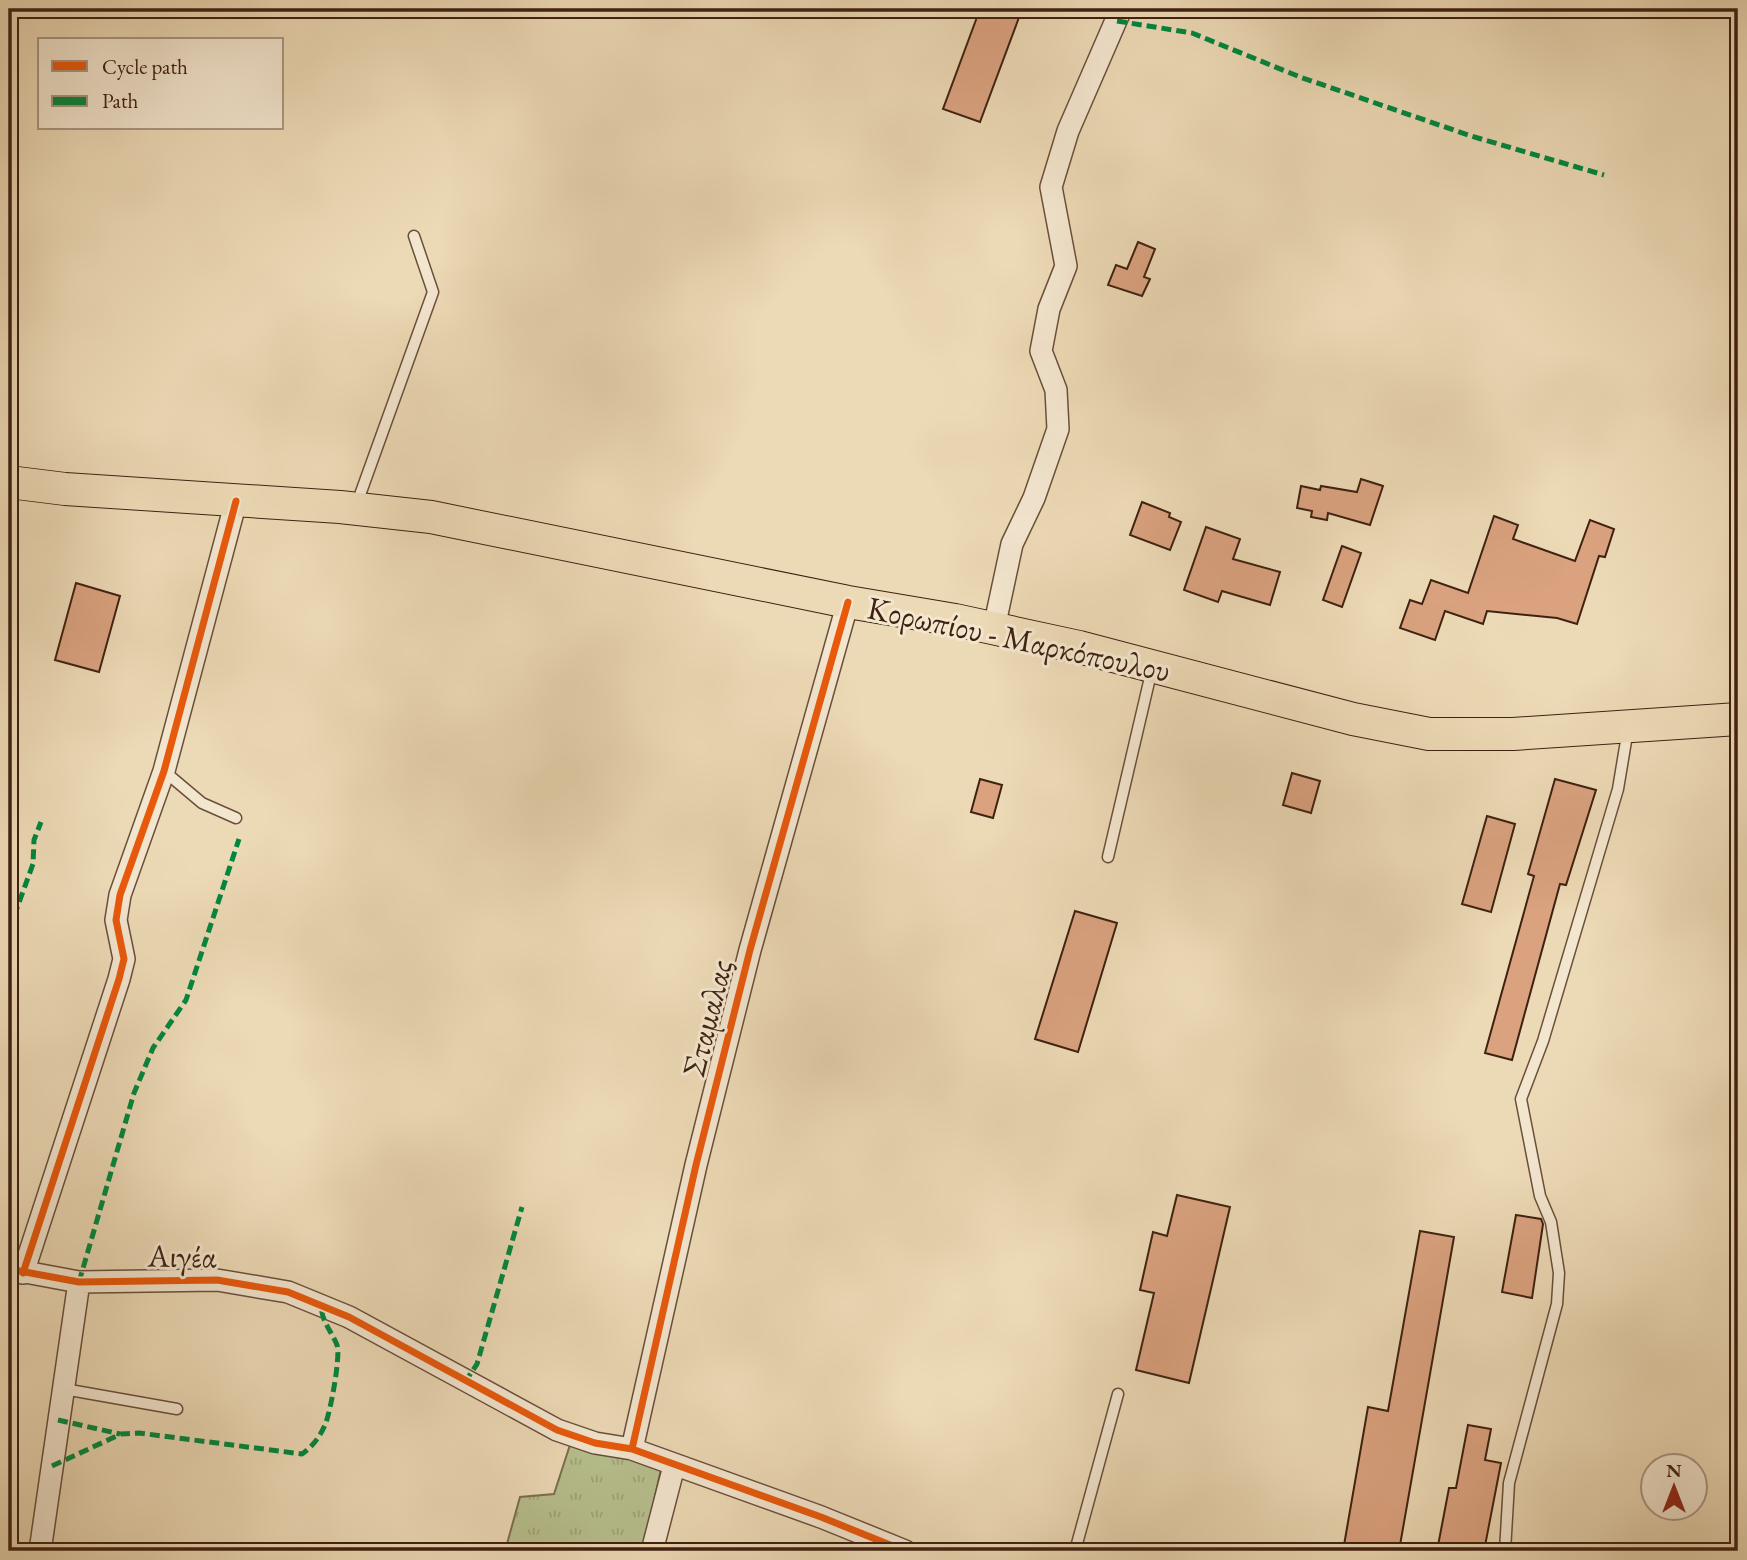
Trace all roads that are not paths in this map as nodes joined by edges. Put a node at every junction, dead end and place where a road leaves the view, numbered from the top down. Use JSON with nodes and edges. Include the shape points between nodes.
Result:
{"nodes":[{"id":1,"x":1121,"y":9,"type":"edge"},
{"id":2,"x":414,"y":236,"type":"dead end"},
{"id":3,"x":9,"y":482,"type":"edge"},
{"id":4,"x":236,"y":501,"type":"junction"},
{"id":5,"x":355,"y":509,"type":"junction"},
{"id":6,"x":848,"y":603,"type":"junction"},
{"id":7,"x":994,"y":628,"type":"junction"},
{"id":8,"x":1153,"y":666,"type":"junction"},
{"id":9,"x":1738,"y":719,"type":"edge"},
{"id":10,"x":1629,"y":726,"type":"junction"},
{"id":11,"x":164,"y":771,"type":"junction"},
{"id":12,"x":236,"y":818,"type":"dead end"},
{"id":13,"x":1108,"y":857,"type":"dead end"},
{"id":14,"x":16,"y":1271,"type":"edge"},
{"id":15,"x":79,"y":1282,"type":"junction"},
{"id":16,"x":64,"y":1390,"type":"junction"},
{"id":17,"x":1118,"y":1394,"type":"dead end"},
{"id":18,"x":177,"y":1409,"type":"dead end"},
{"id":19,"x":632,"y":1450,"type":"junction"},
{"id":20,"x":674,"y":1466,"type":"junction"},
{"id":21,"x":40,"y":1551,"type":"edge"},
{"id":22,"x":652,"y":1551,"type":"edge"},
{"id":23,"x":905,"y":1551,"type":"edge"},
{"id":24,"x":1075,"y":1551,"type":"edge"},
{"id":25,"x":1505,"y":1551,"type":"edge"}],
"edges":[{"from":1,"to":7,"type":"street","via":[[1068,131],[1051,187],[1066,265],[1049,309],[1041,351],[1056,390],[1058,429],[1012,544]]},
{"from":2,"to":5,"type":"lane","via":[[433,292]]},
{"from":3,"to":4,"type":"main road","name":"Κορωπίου - Μαρκόπουλου"},
{"from":4,"to":5,"type":"main road","name":"Κορωπίου - Μαρκόπουλου"},
{"from":4,"to":11,"type":"street"},
{"from":5,"to":6,"type":"main road","name":"Κορωπίου - Μαρκόπουλου","via":[[431,517]]},
{"from":6,"to":7,"type":"main road","name":"Κορωπίου - Μαρκόπουλου"},
{"from":6,"to":19,"type":"street","name":"Σταμαλας","via":[[747,962]]},
{"from":7,"to":8,"type":"main road","name":"Κορωπίου - Μαρκόπουλου"},
{"from":8,"to":10,"type":"main road","name":"Κορωπίου - Μαρκόπουλου","via":[[1353,719],[1429,734]]},
{"from":8,"to":13,"type":"lane"},
{"from":9,"to":10,"type":"main road","name":"Κορωπίου - Μαρκόπουλου"},
{"from":10,"to":25,"type":"lane","via":[[1618,789],[1543,1041],[1521,1099],[1559,1273],[1557,1304],[1509,1483]]},
{"from":11,"to":12,"type":"lane","via":[[202,803]]},
{"from":11,"to":14,"type":"street","via":[[121,895],[116,920],[124,959],[119,979]]},
{"from":14,"to":15,"type":"street","name":"Αιγέα"},
{"from":15,"to":16,"type":"street"},
{"from":15,"to":19,"type":"street","name":"Αιγέα","via":[[217,1280],[288,1292],[349,1317],[557,1430]]},
{"from":16,"to":18,"type":"lane"},
{"from":16,"to":21,"type":"street"},
{"from":17,"to":24,"type":"lane"},
{"from":19,"to":20,"type":"street","name":"Αιγέα"},
{"from":20,"to":22,"type":"street"},
{"from":20,"to":23,"type":"street","name":"Αιγέα"}]}
